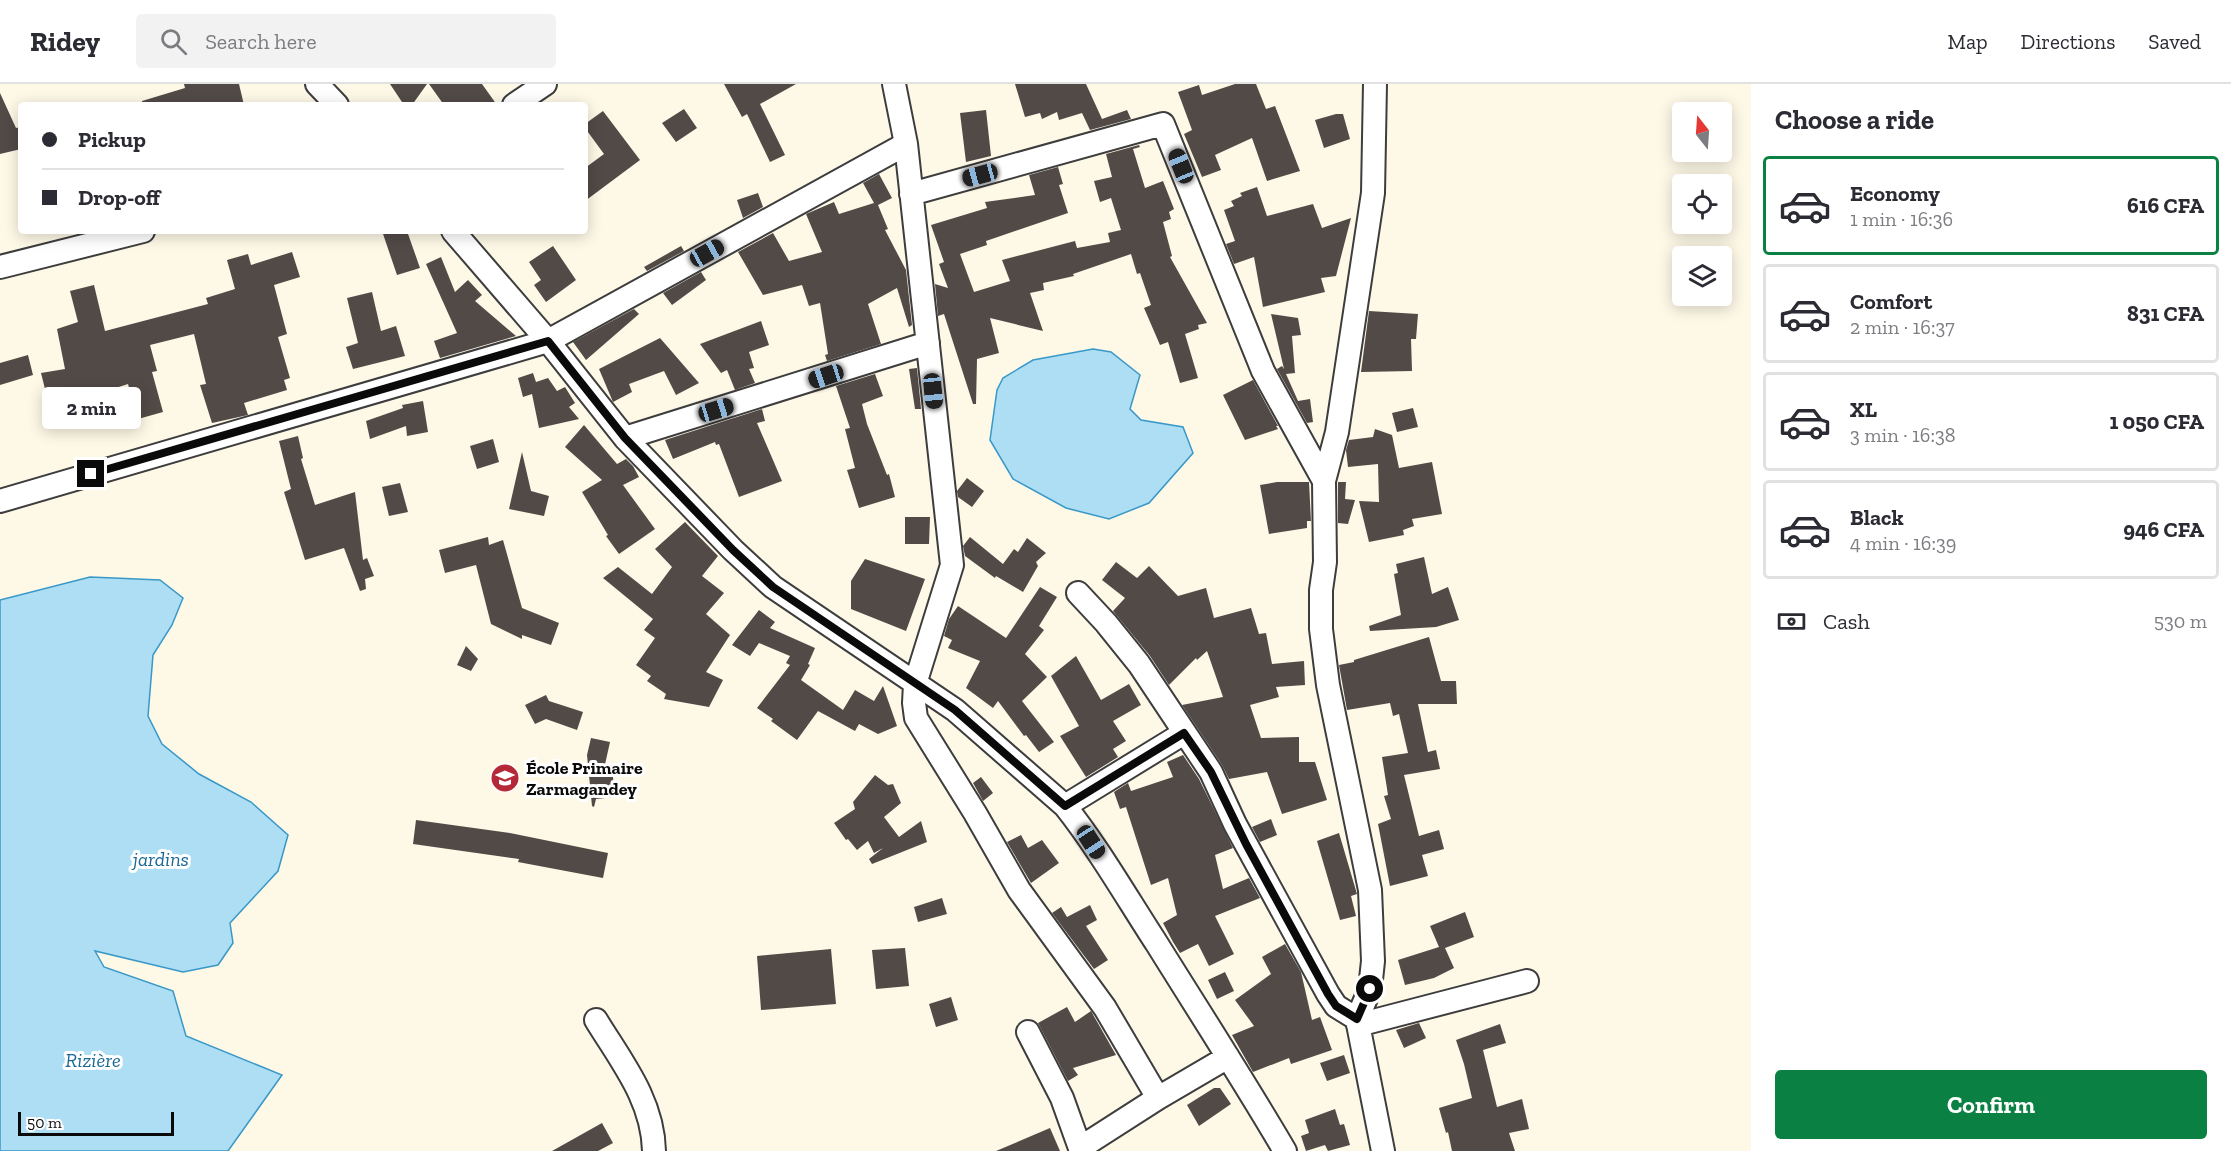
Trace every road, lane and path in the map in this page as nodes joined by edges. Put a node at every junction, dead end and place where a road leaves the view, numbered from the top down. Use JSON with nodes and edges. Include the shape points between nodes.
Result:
{"nodes":[{"id":1,"x":317,"y":84,"type":"edge"},
{"id":2,"x":545,"y":84,"type":"edge"},
{"id":3,"x":894,"y":84,"type":"edge"},
{"id":4,"x":1375,"y":84,"type":"edge"},
{"id":5,"x":334,"y":102,"type":"edge"},
{"id":6,"x":518,"y":102,"type":"edge"},
{"id":7,"x":906,"y":144,"type":"junction"},
{"id":8,"x":911,"y":194,"type":"junction"},
{"id":9,"x":131,"y":234,"type":"edge"},
{"id":10,"x":456,"y":234,"type":"edge"},
{"id":11,"x":0,"y":267,"type":"edge"},
{"id":12,"x":548,"y":341,"type":"junction"},
{"id":13,"x":928,"y":343,"type":"junction"},
{"id":14,"x":625,"y":438,"type":"junction"},
{"id":15,"x":1324,"y":481,"type":"junction"},
{"id":16,"x":0,"y":501,"type":"edge"},
{"id":17,"x":1078,"y":593,"type":"dead end"},
{"id":18,"x":915,"y":684,"type":"junction"},
{"id":19,"x":1184,"y":733,"type":"junction"},
{"id":20,"x":1065,"y":806,"type":"junction"},
{"id":21,"x":1527,"y":981,"type":"dead end"},
{"id":22,"x":596,"y":1020,"type":"dead end"},
{"id":23,"x":1358,"y":1022,"type":"junction"},
{"id":24,"x":1028,"y":1032,"type":"dead end"},
{"id":25,"x":1228,"y":1057,"type":"junction"},
{"id":26,"x":1158,"y":1098,"type":"junction"},
{"id":27,"x":1081,"y":1149,"type":"edge"},
{"id":28,"x":654,"y":1151,"type":"edge"},
{"id":29,"x":1285,"y":1151,"type":"edge"},
{"id":30,"x":1383,"y":1151,"type":"edge"}],
"edges":[{"from":1,"to":5,"type":"street"},
{"from":2,"to":6,"type":"street"},
{"from":3,"to":7,"type":"street"},
{"from":4,"to":15,"type":"street","via":[[1373,193],[1337,432]]},
{"from":7,"to":8,"type":"street"},
{"from":7,"to":12,"type":"street"},
{"from":8,"to":13,"type":"street"},
{"from":8,"to":15,"type":"street","via":[[1163,124],[1263,371]]},
{"from":9,"to":11,"type":"street"},
{"from":10,"to":12,"type":"street"},
{"from":12,"to":14,"type":"street"},
{"from":12,"to":16,"type":"street"},
{"from":13,"to":14,"type":"street"},
{"from":13,"to":18,"type":"street","via":[[952,565]]},
{"from":14,"to":18,"type":"street","via":[[773,587]]},
{"from":15,"to":23,"type":"street","via":[[1321,629],[1328,685],[1370,900],[1373,961],[1370,989]]},
{"from":17,"to":19,"type":"street","via":[[1139,664]]},
{"from":18,"to":20,"type":"street","via":[[955,710]]},
{"from":18,"to":26,"type":"street","via":[[916,718],[925,735],[1019,890],[1105,1008]]},
{"from":19,"to":20,"type":"street"},
{"from":19,"to":23,"type":"street","via":[[1211,772],[1240,834],[1328,994],[1336,1006]]},
{"from":20,"to":25,"type":"street"},
{"from":21,"to":23,"type":"street"},
{"from":22,"to":28,"type":"street","via":[[644,1098],[654,1134]]},
{"from":23,"to":30,"type":"street"},
{"from":24,"to":27,"type":"street","via":[[1062,1098]]},
{"from":25,"to":26,"type":"street"},
{"from":25,"to":29,"type":"street"},
{"from":26,"to":27,"type":"street"}]}
